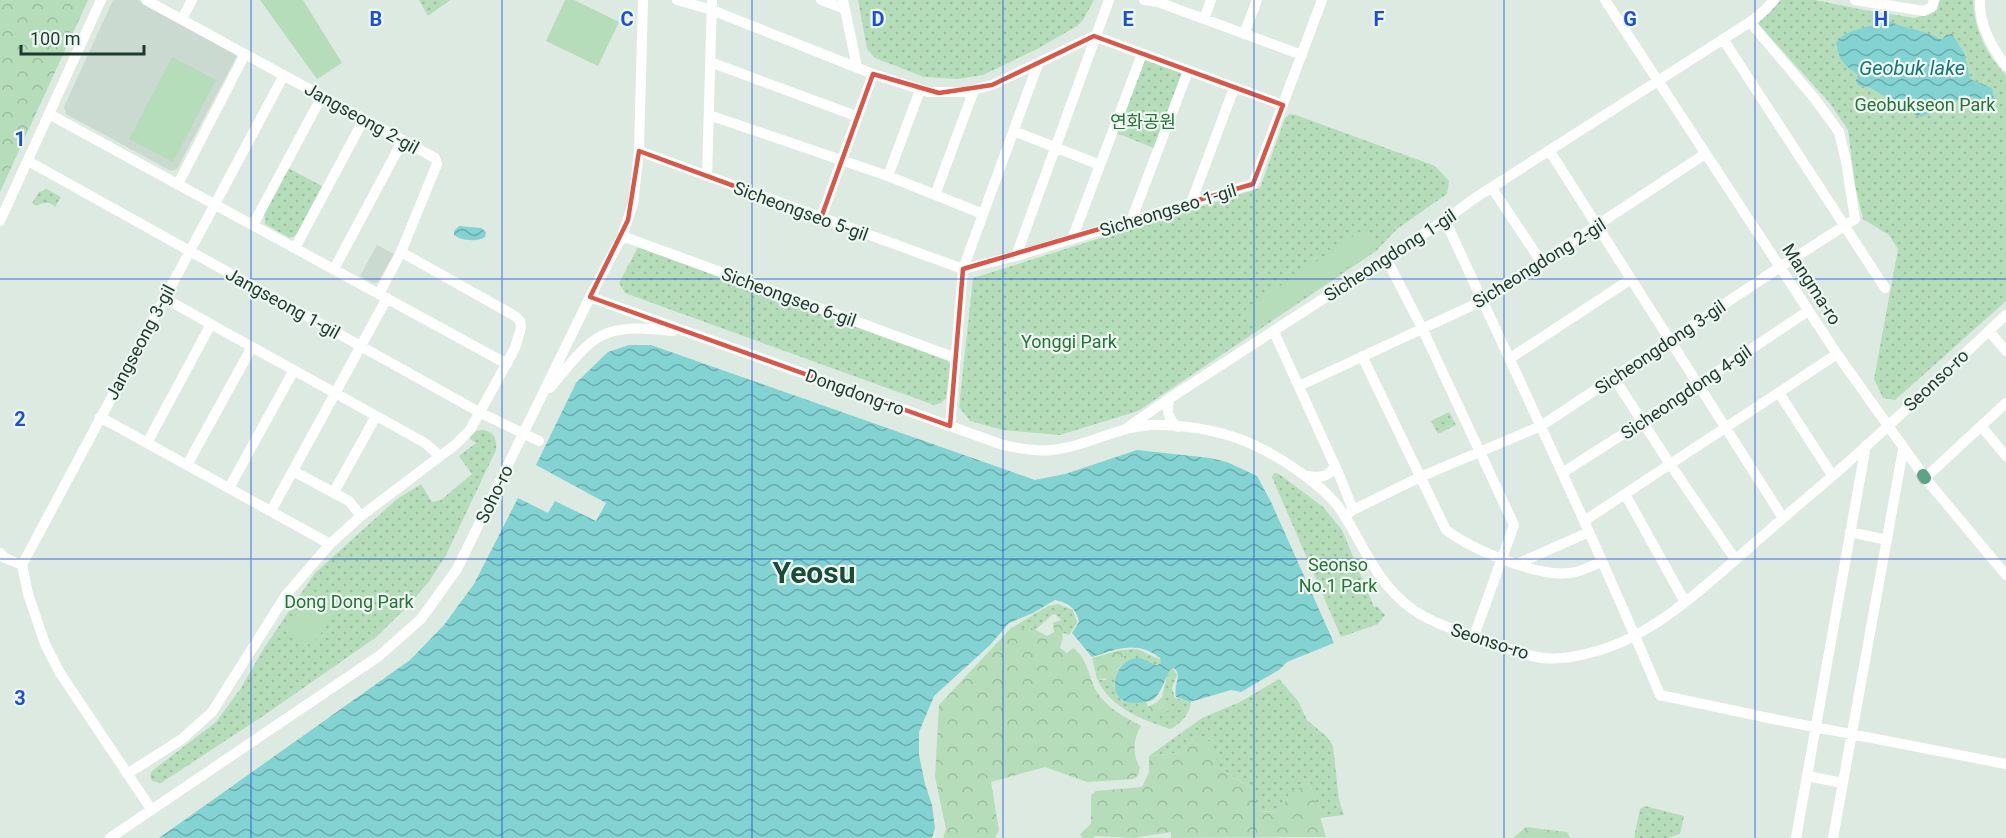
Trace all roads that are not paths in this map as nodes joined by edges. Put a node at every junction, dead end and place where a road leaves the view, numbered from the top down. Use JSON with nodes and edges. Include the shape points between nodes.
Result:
{"nodes":[{"id":1,"x":101,"y":0,"type":"edge"},
{"id":2,"x":146,"y":0,"type":"edge"},
{"id":3,"x":192,"y":0,"type":"edge"},
{"id":4,"x":643,"y":0,"type":"edge"},
{"id":5,"x":677,"y":0,"type":"edge"},
{"id":6,"x":822,"y":0,"type":"edge"},
{"id":7,"x":1109,"y":0,"type":"edge"},
{"id":8,"x":1143,"y":0,"type":"edge"},
{"id":9,"x":1211,"y":0,"type":"edge"},
{"id":10,"x":1257,"y":0,"type":"edge"},
{"id":11,"x":1322,"y":0,"type":"edge"},
{"id":12,"x":1605,"y":0,"type":"edge"},
{"id":13,"x":1774,"y":0,"type":"edge"},
{"id":14,"x":1855,"y":0,"type":"edge"},
{"id":15,"x":1934,"y":0,"type":"edge"},
{"id":16,"x":1980,"y":0,"type":"edge"},
{"id":17,"x":1159,"y":1,"type":"edge"},
{"id":18,"x":843,"y":4,"type":"edge"},
{"id":19,"x":712,"y":5,"type":"edge"},
{"id":20,"x":1204,"y":19,"type":"junction"},
{"id":21,"x":182,"y":20,"type":"junction"},
{"id":22,"x":1750,"y":22,"type":"junction"},
{"id":23,"x":1244,"y":34,"type":"junction"},
{"id":24,"x":1094,"y":36,"type":"junction"},
{"id":25,"x":1723,"y":39,"type":"junction"},
{"id":26,"x":245,"y":54,"type":"junction"},
{"id":27,"x":1142,"y":54,"type":"junction"},
{"id":28,"x":1302,"y":55,"type":"junction"},
{"id":29,"x":710,"y":62,"type":"junction"},
{"id":30,"x":1038,"y":64,"type":"junction"},
{"id":31,"x":2006,"y":66,"type":"edge"},
{"id":32,"x":857,"y":67,"type":"junction"},
{"id":33,"x":1188,"y":71,"type":"junction"},
{"id":34,"x":873,"y":74,"type":"junction"},
{"id":35,"x":284,"y":75,"type":"junction"},
{"id":36,"x":1658,"y":80,"type":"junction"},
{"id":37,"x":1234,"y":88,"type":"junction"},
{"id":38,"x":920,"y":90,"type":"junction"},
{"id":39,"x":974,"y":90,"type":"junction"},
{"id":40,"x":322,"y":96,"type":"junction"},
{"id":41,"x":1283,"y":105,"type":"junction"},
{"id":42,"x":49,"y":114,"type":"junction"},
{"id":43,"x":710,"y":115,"type":"junction"},
{"id":44,"x":856,"y":116,"type":"junction"},
{"id":45,"x":364,"y":119,"type":"junction"},
{"id":46,"x":1014,"y":130,"type":"junction"},
{"id":47,"x":403,"y":140,"type":"junction"},
{"id":48,"x":1055,"y":147,"type":"junction"},
{"id":49,"x":1550,"y":150,"type":"junction"},
{"id":50,"x":639,"y":151,"type":"junction"},
{"id":51,"x":1705,"y":154,"type":"junction"},
{"id":52,"x":841,"y":160,"type":"junction"},
{"id":53,"x":28,"y":161,"type":"junction"},
{"id":54,"x":1100,"y":165,"type":"junction"},
{"id":55,"x":707,"y":176,"type":"junction"},
{"id":56,"x":888,"y":176,"type":"junction"},
{"id":57,"x":178,"y":184,"type":"junction"},
{"id":58,"x":1492,"y":188,"type":"junction"},
{"id":59,"x":935,"y":195,"type":"junction"},
{"id":60,"x":1191,"y":203,"type":"junction"},
{"id":61,"x":215,"y":204,"type":"junction"},
{"id":62,"x":984,"y":214,"type":"junction"},
{"id":63,"x":821,"y":218,"type":"junction"},
{"id":64,"x":1445,"y":220,"type":"junction"},
{"id":65,"x":0,"y":221,"type":"edge"},
{"id":66,"x":1131,"y":221,"type":"junction"},
{"id":67,"x":253,"y":225,"type":"junction"},
{"id":68,"x":1598,"y":226,"type":"junction"},
{"id":69,"x":1844,"y":227,"type":"junction"},
{"id":70,"x":622,"y":236,"type":"junction"},
{"id":71,"x":1072,"y":239,"type":"junction"},
{"id":72,"x":295,"y":248,"type":"junction"},
{"id":73,"x":190,"y":251,"type":"junction"},
{"id":74,"x":401,"y":252,"type":"junction"},
{"id":75,"x":1016,"y":256,"type":"junction"},
{"id":76,"x":1386,"y":258,"type":"junction"},
{"id":77,"x":1542,"y":263,"type":"junction"},
{"id":78,"x":1780,"y":267,"type":"junction"},
{"id":79,"x":334,"y":269,"type":"junction"},
{"id":80,"x":963,"y":269,"type":"junction"},
{"id":81,"x":1631,"y":279,"type":"junction"},
{"id":82,"x":1885,"y":288,"type":"dead end"},
{"id":83,"x":383,"y":296,"type":"junction"},
{"id":84,"x":590,"y":297,"type":"junction"},
{"id":85,"x":164,"y":298,"type":"junction"},
{"id":86,"x":1482,"y":301,"type":"junction"},
{"id":87,"x":1808,"y":311,"type":"junction"},
{"id":88,"x":2006,"y":315,"type":"edge"},
{"id":89,"x":211,"y":324,"type":"junction"},
{"id":90,"x":1422,"y":328,"type":"junction"},
{"id":91,"x":1989,"y":331,"type":"junction"},
{"id":92,"x":1274,"y":332,"type":"junction"},
{"id":93,"x":689,"y":333,"type":"junction"},
{"id":94,"x":1670,"y":340,"type":"junction"},
{"id":95,"x":361,"y":346,"type":"junction"},
{"id":96,"x":252,"y":347,"type":"junction"},
{"id":97,"x":2006,"y":351,"type":"edge"},
{"id":98,"x":1837,"y":354,"type":"junction"},
{"id":99,"x":1362,"y":356,"type":"junction"},
{"id":100,"x":956,"y":358,"type":"junction"},
{"id":101,"x":1509,"y":359,"type":"junction"},
{"id":102,"x":507,"y":364,"type":"junction"},
{"id":103,"x":294,"y":370,"type":"junction"},
{"id":104,"x":1614,"y":378,"type":"junction"},
{"id":105,"x":1698,"y":385,"type":"junction"},
{"id":106,"x":1299,"y":386,"type":"junction"},
{"id":107,"x":335,"y":393,"type":"junction"},
{"id":108,"x":1779,"y":393,"type":"junction"},
{"id":109,"x":1170,"y":398,"type":"junction"},
{"id":110,"x":539,"y":402,"type":"junction"},
{"id":111,"x":2006,"y":403,"type":"edge"},
{"id":112,"x":481,"y":413,"type":"junction"},
{"id":113,"x":376,"y":416,"type":"junction"},
{"id":114,"x":99,"y":417,"type":"junction"},
{"id":115,"x":1642,"y":422,"type":"junction"},
{"id":116,"x":950,"y":426,"type":"junction"},
{"id":117,"x":1541,"y":426,"type":"junction"},
{"id":118,"x":1886,"y":426,"type":"junction"},
{"id":119,"x":1981,"y":426,"type":"junction"},
{"id":120,"x":1178,"y":427,"type":"junction"},
{"id":121,"x":1725,"y":428,"type":"junction"},
{"id":122,"x":1123,"y":431,"type":"junction"},
{"id":123,"x":522,"y":435,"type":"junction"},
{"id":124,"x":539,"y":441,"type":"dead end"},
{"id":125,"x":147,"y":442,"type":"junction"},
{"id":126,"x":1866,"y":445,"type":"junction"},
{"id":127,"x":1903,"y":450,"type":"junction"},
{"id":128,"x":1480,"y":451,"type":"junction"},
{"id":129,"x":440,"y":456,"type":"junction"},
{"id":130,"x":2006,"y":456,"type":"edge"},
{"id":131,"x":1670,"y":464,"type":"junction"},
{"id":132,"x":187,"y":465,"type":"junction"},
{"id":133,"x":1335,"y":465,"type":"junction"},
{"id":134,"x":293,"y":471,"type":"junction"},
{"id":135,"x":1562,"y":473,"type":"junction"},
{"id":136,"x":1304,"y":476,"type":"junction"},
{"id":137,"x":1832,"y":476,"type":"junction"},
{"id":138,"x":1924,"y":476,"type":"junction"},
{"id":139,"x":1420,"y":477,"type":"junction"},
{"id":140,"x":229,"y":488,"type":"junction"},
{"id":141,"x":334,"y":492,"type":"junction"},
{"id":142,"x":1625,"y":494,"type":"junction"},
{"id":143,"x":271,"y":511,"type":"junction"},
{"id":144,"x":1349,"y":513,"type":"junction"},
{"id":145,"x":361,"y":516,"type":"junction"},
{"id":146,"x":1783,"y":518,"type":"junction"},
{"id":147,"x":1586,"y":527,"type":"junction"},
{"id":148,"x":1850,"y":532,"type":"junction"},
{"id":149,"x":1887,"y":540,"type":"junction"},
{"id":150,"x":330,"y":544,"type":"junction"},
{"id":151,"x":0,"y":553,"type":"edge"},
{"id":152,"x":1502,"y":558,"type":"junction"},
{"id":153,"x":1735,"y":559,"type":"junction"},
{"id":154,"x":1601,"y":562,"type":"junction"},
{"id":155,"x":1517,"y":564,"type":"junction"},
{"id":156,"x":22,"y":565,"type":"junction"},
{"id":157,"x":2006,"y":575,"type":"edge"},
{"id":158,"x":1685,"y":602,"type":"junction"},
{"id":159,"x":1474,"y":636,"type":"junction"},
{"id":160,"x":1636,"y":636,"type":"junction"},
{"id":161,"x":1816,"y":727,"type":"junction"},
{"id":162,"x":1852,"y":734,"type":"junction"},
{"id":163,"x":2006,"y":764,"type":"edge"},
{"id":164,"x":127,"y":774,"type":"junction"},
{"id":165,"x":1807,"y":776,"type":"junction"},
{"id":166,"x":1844,"y":783,"type":"junction"},
{"id":167,"x":151,"y":809,"type":"junction"},
{"id":168,"x":110,"y":838,"type":"edge"},
{"id":169,"x":1796,"y":838,"type":"edge"},
{"id":170,"x":1833,"y":838,"type":"edge"}],
"edges":[{"from":1,"to":42,"type":"street"},
{"from":2,"to":21,"type":"street","name":"Jangseong 2-gil"},
{"from":3,"to":21,"type":"street"},
{"from":4,"to":50,"type":"street","name":"Soho-ro"},
{"from":5,"to":19,"type":"street"},
{"from":6,"to":18,"type":"street"},
{"from":7,"to":24,"type":"street"},
{"from":8,"to":17,"type":"street"},
{"from":9,"to":20,"type":"street"},
{"from":10,"to":23,"type":"street"},
{"from":11,"to":28,"type":"street","name":"Sicheongseo 1-gil"},
{"from":12,"to":36,"type":"street","name":"Mangma-ro"},
{"from":13,"to":22,"type":"street","name":"Sicheongdong 1-gil"},
{"from":14,"to":15,"type":"street","via":[[1924,11],[1932,7]]},
{"from":16,"to":31,"type":"street","via":[[1983,24]]},
{"from":17,"to":20,"type":"street"},
{"from":18,"to":32,"type":"street"},
{"from":19,"to":29,"type":"street"},
{"from":19,"to":32,"type":"street"},
{"from":20,"to":23,"type":"street"},
{"from":21,"to":26,"type":"street","name":"Jangseong 2-gil"},
{"from":22,"to":25,"type":"street","name":"Sicheongdong 1-gil"},
{"from":22,"to":69,"type":"street","via":[[1839,132],[1856,219]]},
{"from":23,"to":28,"type":"street"},
{"from":24,"to":27,"type":"street"},
{"from":24,"to":30,"type":"street"},
{"from":24,"to":48,"type":"street"},
{"from":25,"to":36,"type":"street","name":"Sicheongdong 1-gil"},
{"from":25,"to":69,"type":"street"},
{"from":26,"to":35,"type":"street","name":"Jangseong 2-gil"},
{"from":26,"to":57,"type":"street"},
{"from":27,"to":33,"type":"street"},
{"from":27,"to":54,"type":"street"},
{"from":28,"to":41,"type":"street","name":"Sicheongseo 1-gil"},
{"from":29,"to":43,"type":"street"},
{"from":29,"to":44,"type":"street"},
{"from":30,"to":39,"type":"street"},
{"from":30,"to":46,"type":"street"},
{"from":32,"to":34,"type":"street"},
{"from":33,"to":37,"type":"street"},
{"from":33,"to":66,"type":"street"},
{"from":34,"to":38,"type":"street"},
{"from":34,"to":44,"type":"street"},
{"from":35,"to":40,"type":"street","name":"Jangseong 2-gil"},
{"from":35,"to":61,"type":"street","name":"Jangseong 3-gil"},
{"from":36,"to":49,"type":"street","name":"Sicheongdong 1-gil"},
{"from":36,"to":51,"type":"street","name":"Mangma-ro"},
{"from":37,"to":41,"type":"street"},
{"from":37,"to":60,"type":"street"},
{"from":38,"to":39,"type":"street"},
{"from":38,"to":56,"type":"street"},
{"from":39,"to":59,"type":"street"},
{"from":40,"to":45,"type":"street","name":"Jangseong 2-gil"},
{"from":40,"to":67,"type":"street"},
{"from":41,"to":60,"type":"street","name":"Sicheongseo 1-gil","via":[[1253,184]]},
{"from":42,"to":53,"type":"street"},
{"from":42,"to":57,"type":"street"},
{"from":43,"to":52,"type":"street"},
{"from":43,"to":55,"type":"street"},
{"from":44,"to":52,"type":"street"},
{"from":45,"to":47,"type":"street","name":"Jangseong 2-gil"},
{"from":45,"to":72,"type":"street"},
{"from":46,"to":48,"type":"street"},
{"from":46,"to":62,"type":"street"},
{"from":47,"to":74,"type":"street","name":"Jangseong 2-gil","via":[[435,158],[437,164]]},
{"from":47,"to":79,"type":"street"},
{"from":48,"to":54,"type":"street"},
{"from":48,"to":75,"type":"street"},
{"from":49,"to":58,"type":"street","name":"Sicheongdong 1-gil"},
{"from":49,"to":68,"type":"street"},
{"from":50,"to":55,"type":"street","name":"Sicheongseo 5-gil"},
{"from":50,"to":70,"type":"street","name":"Soho-ro","via":[[633,204]]},
{"from":51,"to":68,"type":"street","name":"Sicheongdong 2-gil"},
{"from":51,"to":78,"type":"street","name":"Mangma-ro"},
{"from":52,"to":56,"type":"street"},
{"from":52,"to":63,"type":"street"},
{"from":53,"to":65,"type":"street"},
{"from":53,"to":73,"type":"street","name":"Jangseong 1-gil"},
{"from":54,"to":71,"type":"street"},
{"from":55,"to":63,"type":"street","name":"Sicheongseo 5-gil"},
{"from":56,"to":59,"type":"street"},
{"from":57,"to":61,"type":"street"},
{"from":58,"to":64,"type":"street","name":"Sicheongdong 1-gil"},
{"from":58,"to":77,"type":"street"},
{"from":59,"to":62,"type":"street"},
{"from":60,"to":66,"type":"street","name":"Sicheongseo 1-gil"},
{"from":61,"to":67,"type":"street"},
{"from":61,"to":73,"type":"street","name":"Jangseong 3-gil"},
{"from":62,"to":80,"type":"street"},
{"from":63,"to":80,"type":"street","name":"Sicheongseo 5-gil"},
{"from":64,"to":76,"type":"street","name":"Sicheongdong 1-gil"},
{"from":64,"to":86,"type":"street"},
{"from":66,"to":71,"type":"street","name":"Sicheongseo 1-gil"},
{"from":67,"to":72,"type":"street"},
{"from":68,"to":77,"type":"street","name":"Sicheongdong 2-gil"},
{"from":68,"to":81,"type":"street"},
{"from":69,"to":78,"type":"street","name":"Sicheongdong 3-gil"},
{"from":69,"to":82,"type":"street"},
{"from":70,"to":84,"type":"street","name":"Soho-ro"},
{"from":70,"to":100,"type":"street","name":"Sicheongseo 6-gil"},
{"from":71,"to":75,"type":"street","name":"Sicheongseo 1-gil"},
{"from":72,"to":79,"type":"street"},
{"from":73,"to":85,"type":"street","name":"Jangseong 3-gil"},
{"from":73,"to":95,"type":"street","name":"Jangseong 1-gil"},
{"from":74,"to":83,"type":"street"},
{"from":74,"to":102,"type":"street","via":[[518,319],[521,333]]},
{"from":75,"to":80,"type":"street","name":"Sicheongseo 1-gil"},
{"from":76,"to":90,"type":"street"},
{"from":76,"to":92,"type":"street","name":"Sicheongdong 1-gil"},
{"from":77,"to":86,"type":"street","name":"Sicheongdong 2-gil"},
{"from":78,"to":87,"type":"street","name":"Mangma-ro"},
{"from":78,"to":94,"type":"street","name":"Sicheongdong 3-gil"},
{"from":79,"to":83,"type":"street"},
{"from":80,"to":100,"type":"street"},
{"from":81,"to":94,"type":"street"},
{"from":81,"to":101,"type":"street"},
{"from":83,"to":95,"type":"street"},
{"from":83,"to":102,"type":"street"},
{"from":84,"to":93,"type":"street","name":"Dongdong-ro"},
{"from":84,"to":110,"type":"street","name":"Soho-ro"},
{"from":85,"to":89,"type":"street"},
{"from":85,"to":114,"type":"street","name":"Jangseong 3-gil"},
{"from":86,"to":90,"type":"street","name":"Sicheongdong 2-gil"},
{"from":86,"to":101,"type":"street"},
{"from":87,"to":98,"type":"street","name":"Mangma-ro"},
{"from":87,"to":105,"type":"street","name":"Sicheongdong 4-gil"},
{"from":88,"to":91,"type":"street","name":"Seonso-ro"},
{"from":89,"to":96,"type":"street"},
{"from":89,"to":125,"type":"street"},
{"from":90,"to":99,"type":"street","name":"Sicheongdong 2-gil"},
{"from":90,"to":128,"type":"street"},
{"from":91,"to":97,"type":"street"},
{"from":91,"to":118,"type":"street","name":"Seonso-ro"},
{"from":92,"to":106,"type":"street"},
{"from":92,"to":109,"type":"street","name":"Sicheongdong 1-gil"},
{"from":93,"to":110,"type":"street","via":[[627,329],[602,335]]},
{"from":93,"to":116,"type":"street","name":"Dongdong-ro"},
{"from":94,"to":104,"type":"street","name":"Sicheongdong 3-gil"},
{"from":94,"to":105,"type":"street"},
{"from":95,"to":107,"type":"street"},
{"from":95,"to":112,"type":"street","name":"Jangseong 1-gil"},
{"from":96,"to":103,"type":"street"},
{"from":96,"to":132,"type":"street"},
{"from":98,"to":108,"type":"street"},
{"from":98,"to":118,"type":"street","name":"Mangma-ro"},
{"from":99,"to":106,"type":"street","name":"Sicheongdong 2-gil"},
{"from":99,"to":139,"type":"street"},
{"from":100,"to":116,"type":"street"},
{"from":101,"to":117,"type":"street"},
{"from":102,"to":112,"type":"street"},
{"from":103,"to":107,"type":"street"},
{"from":103,"to":140,"type":"street"},
{"from":104,"to":115,"type":"street"},
{"from":104,"to":117,"type":"street","name":"Sicheongdong 3-gil"},
{"from":105,"to":115,"type":"street","name":"Sicheongdong 4-gil"},
{"from":105,"to":121,"type":"street"},
{"from":106,"to":133,"type":"street"},
{"from":107,"to":113,"type":"street"},
{"from":107,"to":134,"type":"street"},
{"from":108,"to":121,"type":"street"},
{"from":108,"to":137,"type":"street"},
{"from":109,"to":120,"type":"street","via":[[1169,417]]},
{"from":109,"to":122,"type":"street","name":"Sicheongdong 1-gil"},
{"from":110,"to":123,"type":"street","name":"Soho-ro"},
{"from":111,"to":119,"type":"street"},
{"from":112,"to":123,"type":"street","name":"Jangseong 1-gil"},
{"from":112,"to":129,"type":"street","via":[[470,430]]},
{"from":113,"to":129,"type":"street","via":[[425,443]]},
{"from":113,"to":141,"type":"street"},
{"from":114,"to":125,"type":"street","name":"Jangseong 3-gil"},
{"from":114,"to":156,"type":"street"},
{"from":115,"to":131,"type":"street"},
{"from":115,"to":135,"type":"street","name":"Sicheongdong 4-gil"},
{"from":116,"to":122,"type":"street","name":"Dongdong-ro","via":[[994,442],[1036,451],[1070,447]]},
{"from":117,"to":128,"type":"street","name":"Sicheongdong 3-gil"},
{"from":117,"to":135,"type":"street"},
{"from":118,"to":126,"type":"street","name":"Seonso-ro"},
{"from":118,"to":127,"type":"street","name":"Mangma-ro"},
{"from":119,"to":130,"type":"street"},
{"from":119,"to":138,"type":"street"},
{"from":120,"to":122,"type":"street","name":"Seonso-ro","via":[[1151,425]]},
{"from":120,"to":136,"type":"street","name":"Seonso-ro","via":[[1244,441],[1281,459]]},
{"from":121,"to":131,"type":"street"},
{"from":121,"to":146,"type":"street"},
{"from":123,"to":124,"type":"street","name":"Jangseong 1-gil"},
{"from":123,"to":167,"type":"street","name":"Soho-ro","via":[[457,569],[421,619],[362,668]]},
{"from":125,"to":132,"type":"street","name":"Jangseong 3-gil"},
{"from":126,"to":137,"type":"street","name":"Seonso-ro"},
{"from":126,"to":148,"type":"street"},
{"from":127,"to":138,"type":"street","name":"Mangma-ro"},
{"from":127,"to":149,"type":"street"},
{"from":128,"to":139,"type":"street","name":"Sicheongdong 3-gil"},
{"from":128,"to":152,"type":"street","via":[[1514,525]]},
{"from":129,"to":145,"type":"street"},
{"from":131,"to":142,"type":"street"},
{"from":131,"to":153,"type":"street"},
{"from":132,"to":140,"type":"street","name":"Jangseong 3-gil"},
{"from":133,"to":136,"type":"street","via":[[1326,475]]},
{"from":133,"to":144,"type":"street"},
{"from":134,"to":141,"type":"street"},
{"from":134,"to":143,"type":"street"},
{"from":135,"to":147,"type":"street"},
{"from":136,"to":144,"type":"street","name":"Seonso-ro"},
{"from":137,"to":146,"type":"street","name":"Seonso-ro"},
{"from":138,"to":157,"type":"street","name":"Mangma-ro"},
{"from":139,"to":144,"type":"street","name":"Sicheongdong 3-gil"},
{"from":139,"to":152,"type":"street","via":[[1446,530],[1469,546]]},
{"from":140,"to":143,"type":"street","name":"Jangseong 3-gil"},
{"from":141,"to":145,"type":"street"},
{"from":142,"to":147,"type":"street"},
{"from":142,"to":158,"type":"street"},
{"from":143,"to":150,"type":"street","name":"Jangseong 3-gil"},
{"from":144,"to":159,"type":"street","name":"Seonso-ro","via":[[1369,561],[1398,597],[1426,618]]},
{"from":145,"to":150,"type":"street"},
{"from":146,"to":153,"type":"street","name":"Seonso-ro"},
{"from":147,"to":154,"type":"street"},
{"from":147,"to":155,"type":"street"},
{"from":148,"to":149,"type":"street"},
{"from":148,"to":161,"type":"street"},
{"from":149,"to":162,"type":"street"},
{"from":150,"to":164,"type":"street","via":[[286,595],[213,712],[182,739]]},
{"from":151,"to":156,"type":"street"},
{"from":152,"to":155,"type":"street"},
{"from":152,"to":159,"type":"street"},
{"from":153,"to":158,"type":"street","name":"Seonso-ro"},
{"from":154,"to":155,"type":"street","via":[[1572,573],[1555,574]]},
{"from":154,"to":160,"type":"street"},
{"from":156,"to":164,"type":"street","via":[[30,604],[45,644]]},
{"from":158,"to":160,"type":"street","name":"Seonso-ro"},
{"from":159,"to":160,"type":"street","name":"Seonso-ro","via":[[1543,658],[1570,658]]},
{"from":160,"to":161,"type":"street","via":[[1660,695]]},
{"from":161,"to":162,"type":"street"},
{"from":161,"to":165,"type":"street"},
{"from":162,"to":163,"type":"street"},
{"from":162,"to":166,"type":"street"},
{"from":164,"to":167,"type":"street"},
{"from":165,"to":166,"type":"street"},
{"from":165,"to":169,"type":"street"},
{"from":166,"to":170,"type":"street"},
{"from":167,"to":168,"type":"street","name":"Soho-ro"}]}
